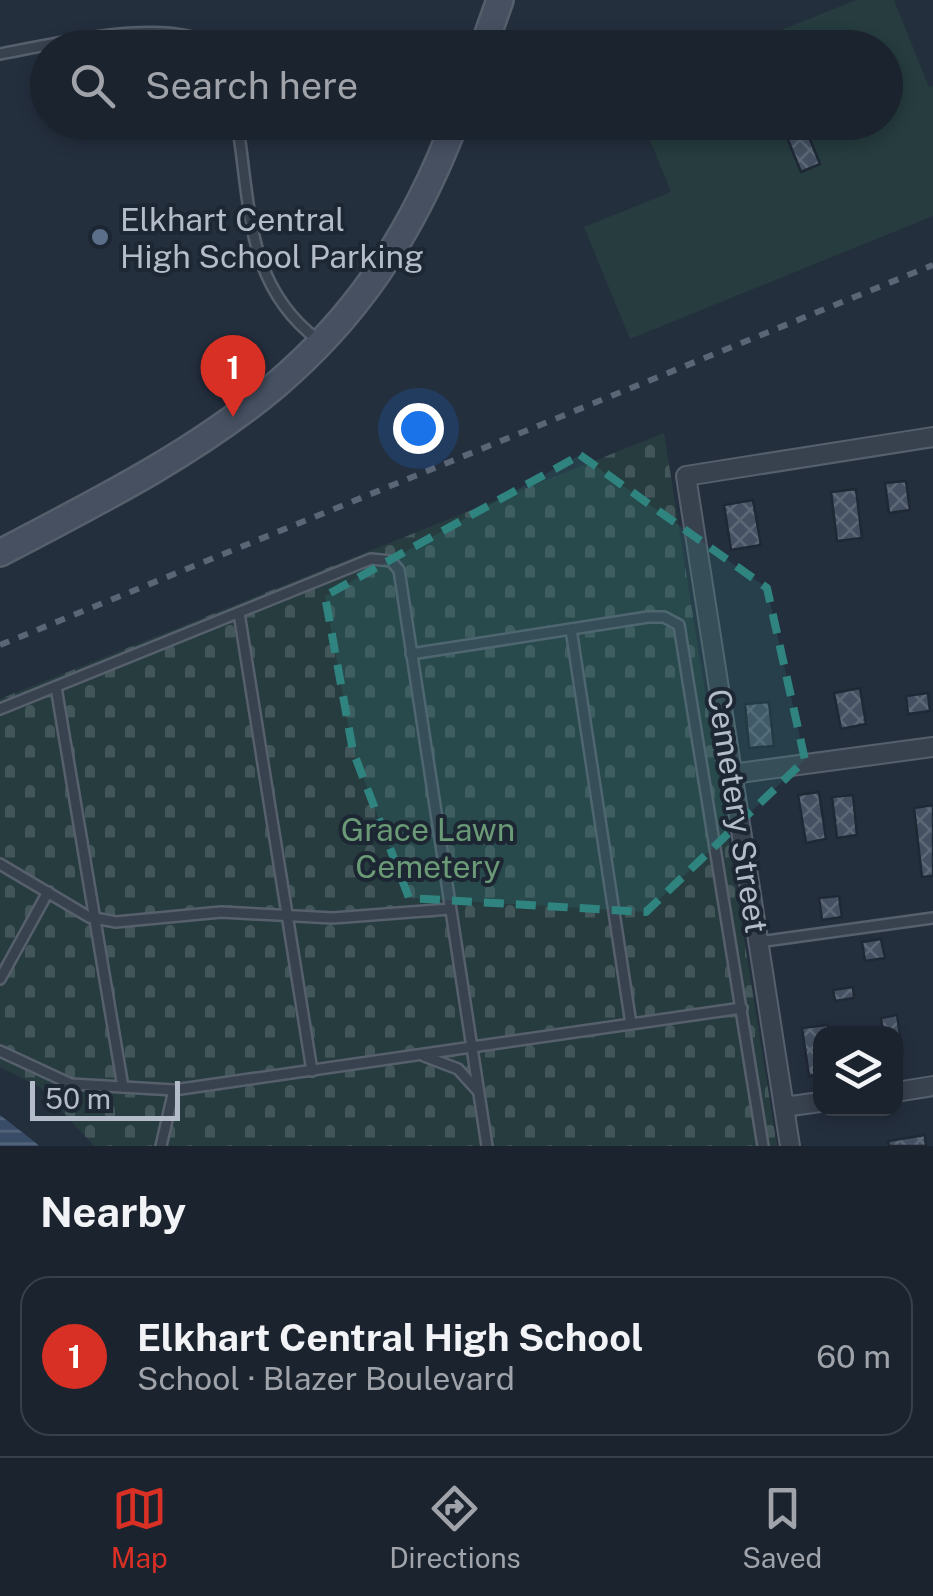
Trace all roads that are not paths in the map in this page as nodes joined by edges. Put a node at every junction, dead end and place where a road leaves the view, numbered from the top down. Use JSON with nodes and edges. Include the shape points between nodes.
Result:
{"nodes":[{"id":1,"x":500,"y":0,"type":"edge"},
{"id":2,"x":489,"y":30,"type":"edge"},
{"id":3,"x":30,"y":49,"type":"edge"},
{"id":4,"x":0,"y":54,"type":"edge"},
{"id":5,"x":240,"y":140,"type":"edge"},
{"id":6,"x":447,"y":140,"type":"edge"},
{"id":7,"x":324,"y":344,"type":"junction"},
{"id":8,"x":933,"y":437,"type":"edge"},
{"id":9,"x":0,"y":553,"type":"edge"},
{"id":10,"x":239,"y":612,"type":"junction"},
{"id":11,"x":571,"y":629,"type":"junction"},
{"id":12,"x":412,"y":654,"type":"junction"},
{"id":13,"x":56,"y":687,"type":"junction"},
{"id":14,"x":0,"y":709,"type":"edge"},
{"id":15,"x":933,"y":746,"type":"edge"},
{"id":16,"x":732,"y":774,"type":"junction"},
{"id":17,"x":0,"y":864,"type":"edge"},
{"id":18,"x":48,"y":892,"type":"junction"},
{"id":19,"x":450,"y":908,"type":"junction"},
{"id":20,"x":287,"y":916,"type":"junction"},
{"id":21,"x":94,"y":918,"type":"junction"},
{"id":22,"x":933,"y":918,"type":"edge"},
{"id":23,"x":758,"y":942,"type":"junction"},
{"id":24,"x":0,"y":979,"type":"edge"},
{"id":25,"x":742,"y":1008,"type":"junction"},
{"id":26,"x":631,"y":1024,"type":"junction"},
{"id":27,"x":472,"y":1048,"type":"junction"},
{"id":28,"x":0,"y":1051,"type":"edge"},
{"id":29,"x":419,"y":1055,"type":"junction"},
{"id":30,"x":312,"y":1071,"type":"junction"},
{"id":31,"x":933,"y":1086,"type":"edge"},
{"id":32,"x":123,"y":1087,"type":"junction"},
{"id":33,"x":174,"y":1090,"type":"junction"},
{"id":34,"x":903,"y":1091,"type":"edge"},
{"id":35,"x":479,"y":1092,"type":"junction"},
{"id":36,"x":813,"y":1103,"type":"edge"},
{"id":37,"x":784,"y":1107,"type":"junction"},
{"id":38,"x":160,"y":1146,"type":"edge"},
{"id":39,"x":487,"y":1146,"type":"edge"},
{"id":40,"x":763,"y":1146,"type":"edge"},
{"id":41,"x":790,"y":1146,"type":"edge"}],
"edges":[{"from":1,"to":2,"type":"main road"},
{"from":3,"to":4,"type":"lane"},
{"from":5,"to":7,"type":"lane","via":[[262,274],[284,310]]},
{"from":6,"to":7,"type":"main road","via":[[395,251]]},
{"from":7,"to":9,"type":"main road","via":[[204,439]]},
{"from":8,"to":16,"type":"street","name":"Cemetery Street","via":[[686,476]]},
{"from":10,"to":12,"type":"lane","via":[[384,558],[398,570]]},
{"from":10,"to":13,"type":"lane"},
{"from":10,"to":20,"type":"lane"},
{"from":11,"to":12,"type":"lane"},
{"from":11,"to":25,"type":"lane","via":[[648,617],[679,626]]},
{"from":11,"to":26,"type":"lane"},
{"from":12,"to":19,"type":"lane"},
{"from":13,"to":14,"type":"lane"},
{"from":13,"to":21,"type":"lane"},
{"from":15,"to":16,"type":"street"},
{"from":16,"to":23,"type":"street","name":"Cemetery Street"},
{"from":17,"to":18,"type":"lane"},
{"from":18,"to":21,"type":"lane"},
{"from":18,"to":24,"type":"lane"},
{"from":19,"to":20,"type":"lane"},
{"from":19,"to":27,"type":"lane"},
{"from":20,"to":21,"type":"lane"},
{"from":20,"to":30,"type":"lane"},
{"from":21,"to":32,"type":"lane"},
{"from":22,"to":23,"type":"lane"},
{"from":23,"to":37,"type":"street","name":"Cemetery Street"},
{"from":25,"to":26,"type":"lane"},
{"from":25,"to":40,"type":"lane"},
{"from":26,"to":27,"type":"lane"},
{"from":27,"to":29,"type":"lane"},
{"from":27,"to":35,"type":"lane"},
{"from":28,"to":32,"type":"lane","via":[[71,1084]]},
{"from":29,"to":30,"type":"lane"},
{"from":29,"to":35,"type":"lane","via":[[458,1069]]},
{"from":30,"to":33,"type":"lane"},
{"from":31,"to":34,"type":"street"},
{"from":32,"to":33,"type":"lane"},
{"from":33,"to":38,"type":"lane"},
{"from":35,"to":39,"type":"lane"},
{"from":36,"to":37,"type":"street"},
{"from":37,"to":41,"type":"street","name":"Cemetery Street"}]}
